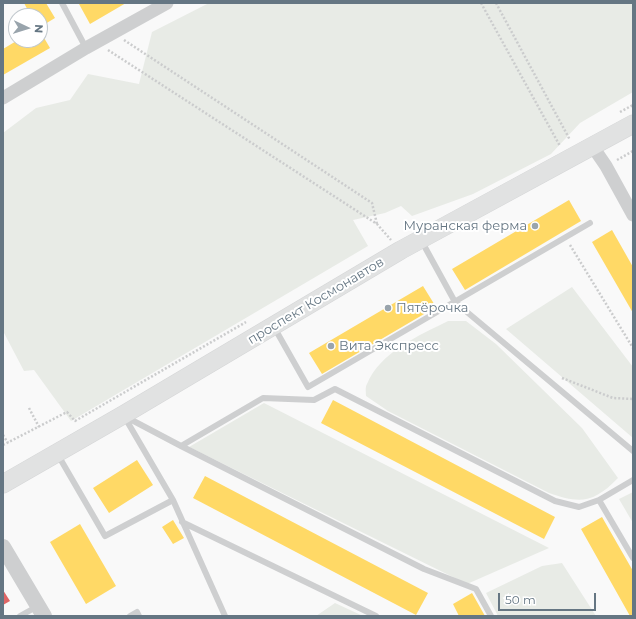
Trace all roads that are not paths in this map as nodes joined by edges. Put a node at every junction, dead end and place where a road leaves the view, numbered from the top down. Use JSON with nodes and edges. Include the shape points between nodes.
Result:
{"nodes":[{"id":1,"x":62,"y":3,"type":"edge"},
{"id":2,"x":167,"y":3,"type":"edge"},
{"id":3,"x":91,"y":45,"type":"junction"},
{"id":4,"x":3,"y":98,"type":"edge"},
{"id":5,"x":633,"y":124,"type":"edge"},
{"id":6,"x":593,"y":147,"type":"junction"},
{"id":7,"x":633,"y":215,"type":"edge"},
{"id":8,"x":590,"y":223,"type":"dead end"},
{"id":9,"x":421,"y":240,"type":"junction"},
{"id":10,"x":455,"y":302,"type":"junction"},
{"id":11,"x":273,"y":326,"type":"junction"},
{"id":12,"x":123,"y":415,"type":"junction"},
{"id":13,"x":181,"y":446,"type":"junction"},
{"id":14,"x":633,"y":450,"type":"edge"},
{"id":15,"x":57,"y":453,"type":"junction"},
{"id":16,"x":633,"y":480,"type":"edge"},
{"id":17,"x":3,"y":484,"type":"edge"},
{"id":18,"x":173,"y":500,"type":"junction"},
{"id":19,"x":599,"y":500,"type":"junction"},
{"id":20,"x":182,"y":522,"type":"junction"},
{"id":21,"x":3,"y":547,"type":"edge"},
{"id":22,"x":633,"y":558,"type":"edge"},
{"id":23,"x":41,"y":611,"type":"edge"},
{"id":24,"x":20,"y":616,"type":"edge"},
{"id":25,"x":130,"y":616,"type":"edge"},
{"id":26,"x":139,"y":616,"type":"edge"},
{"id":27,"x":225,"y":616,"type":"edge"},
{"id":28,"x":376,"y":616,"type":"edge"},
{"id":29,"x":491,"y":616,"type":"edge"}],
"edges":[{"from":1,"to":3,"type":"lane"},
{"from":2,"to":3,"type":"street"},
{"from":3,"to":4,"type":"street"},
{"from":5,"to":6,"type":"main road","name":"проспект Космонавтов"},
{"from":6,"to":7,"type":"street"},
{"from":6,"to":9,"type":"main road","name":"проспект Космонавтов"},
{"from":8,"to":10,"type":"lane"},
{"from":9,"to":10,"type":"lane"},
{"from":9,"to":11,"type":"main road","name":"проспект Космонавтов","via":[[396,242]]},
{"from":10,"to":11,"type":"lane","via":[[308,387]]},
{"from":10,"to":14,"type":"lane"},
{"from":11,"to":12,"type":"main road","name":"проспект Космонавтов"},
{"from":12,"to":13,"type":"lane"},
{"from":12,"to":15,"type":"main road","name":"проспект Космонавтов"},
{"from":12,"to":18,"type":"lane"},
{"from":13,"to":19,"type":"lane","via":[[263,398],[314,400],[335,389],[555,500],[579,507]]},
{"from":13,"to":29,"type":"lane","via":[[424,569],[476,589]]},
{"from":15,"to":17,"type":"main road","name":"проспект Космонавтов"},
{"from":15,"to":18,"type":"lane","via":[[105,536]]},
{"from":16,"to":19,"type":"lane"},
{"from":18,"to":20,"type":"lane"},
{"from":19,"to":22,"type":"lane"},
{"from":20,"to":27,"type":"lane"},
{"from":20,"to":28,"type":"lane"},
{"from":21,"to":23,"type":"street"},
{"from":23,"to":24,"type":"lane"},
{"from":25,"to":26,"type":"lane","via":[[137,612]]}]}
